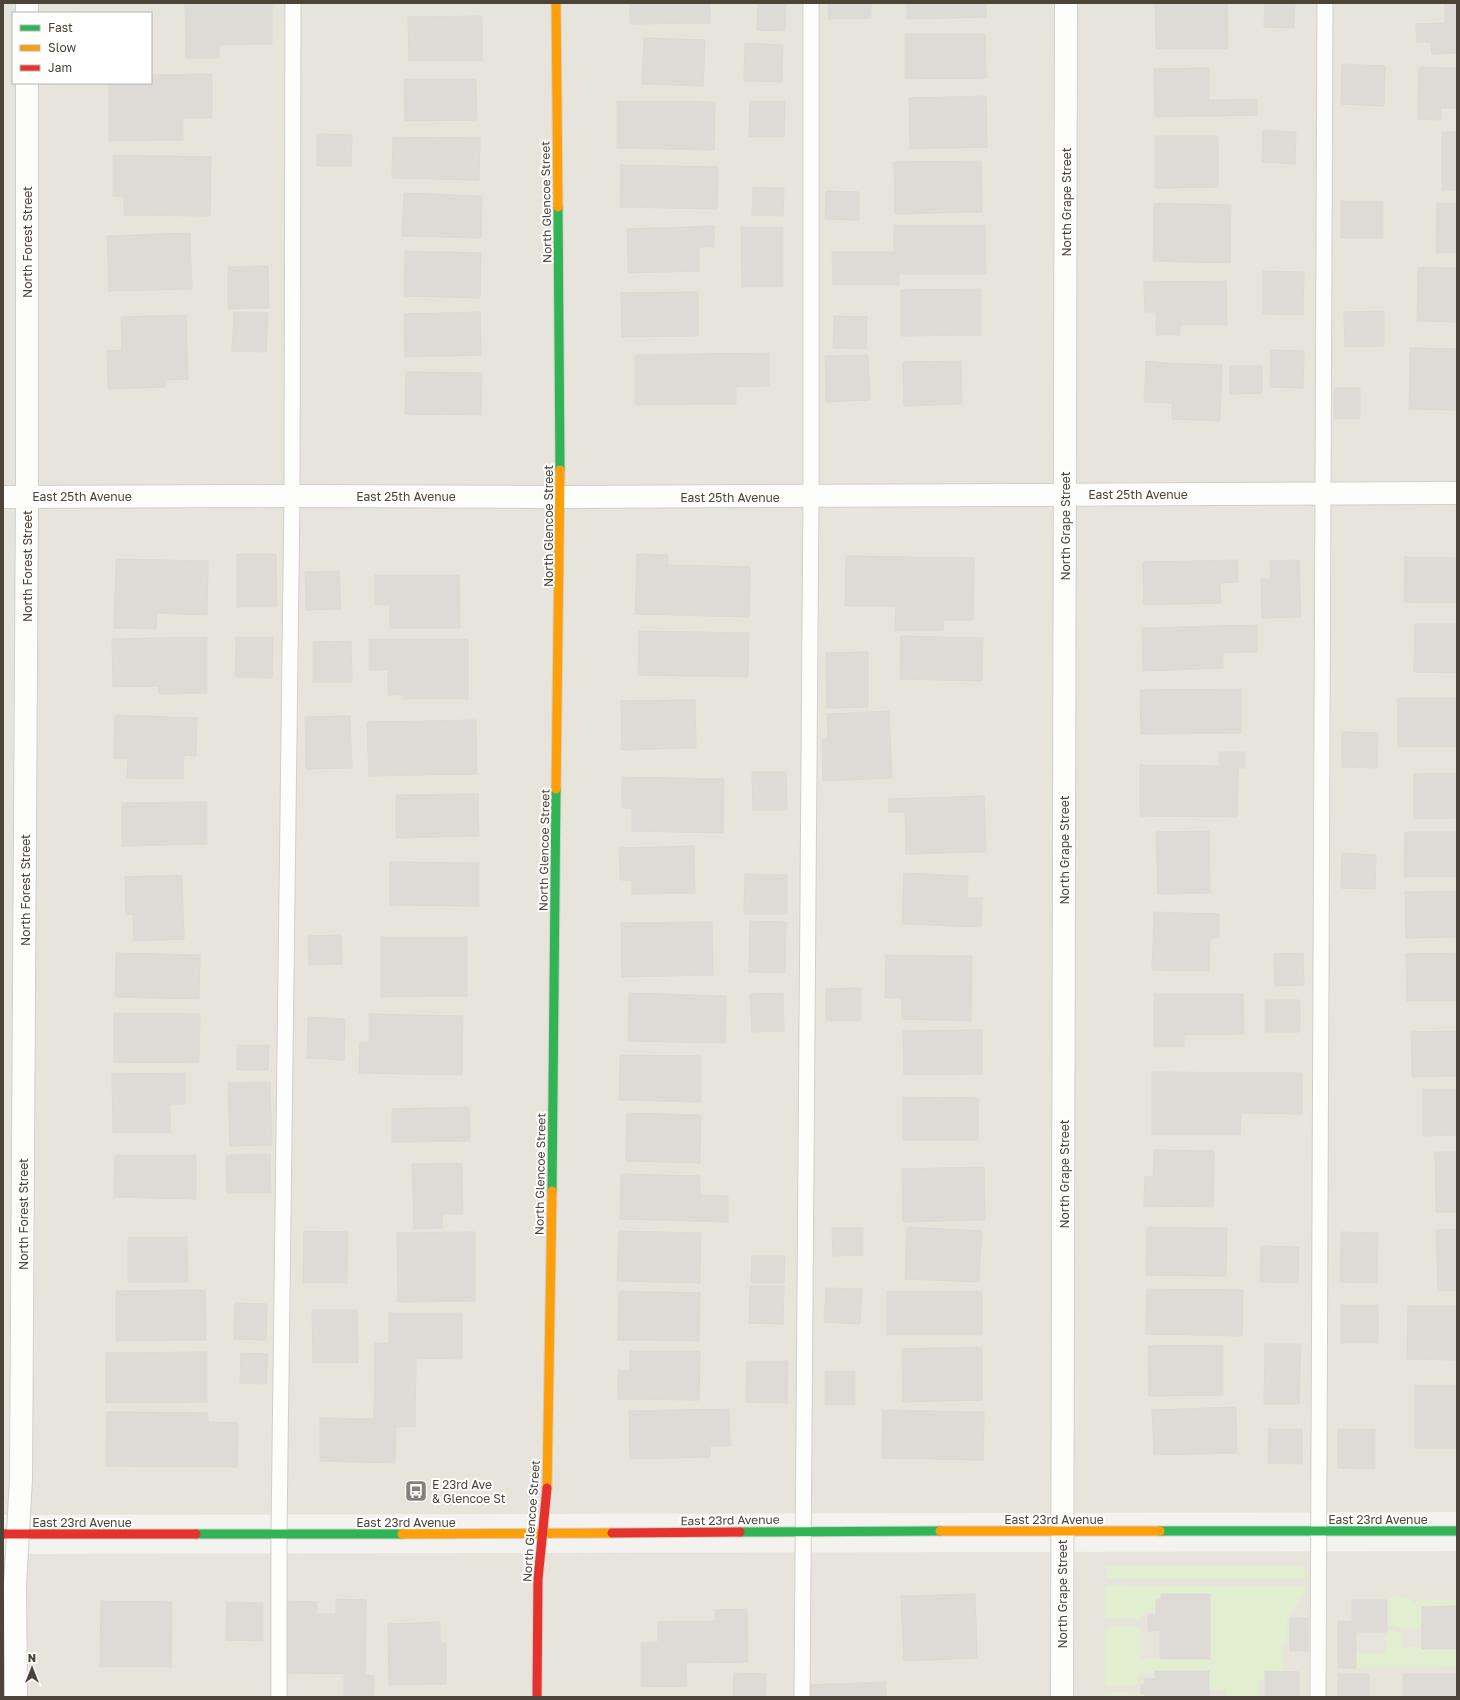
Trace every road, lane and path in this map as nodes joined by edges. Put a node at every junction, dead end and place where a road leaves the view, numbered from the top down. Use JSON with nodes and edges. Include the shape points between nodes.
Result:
{"nodes":[{"id":1,"x":293,"y":3,"type":"edge"},
{"id":2,"x":556,"y":3,"type":"edge"},
{"id":3,"x":812,"y":3,"type":"edge"},
{"id":4,"x":1066,"y":3,"type":"edge"},
{"id":5,"x":1325,"y":3,"type":"edge"},
{"id":6,"x":27,"y":84,"type":"edge"},
{"id":7,"x":1322,"y":493,"type":"junction"},
{"id":8,"x":1457,"y":493,"type":"edge"},
{"id":9,"x":1065,"y":494,"type":"junction"},
{"id":10,"x":292,"y":496,"type":"junction"},
{"id":11,"x":811,"y":496,"type":"junction"},
{"id":12,"x":3,"y":497,"type":"edge"},
{"id":13,"x":27,"y":497,"type":"junction"},
{"id":14,"x":560,"y":497,"type":"junction"},
{"id":15,"x":802,"y":1531,"type":"junction"},
{"id":16,"x":1062,"y":1531,"type":"junction"},
{"id":17,"x":1318,"y":1531,"type":"junction"},
{"id":18,"x":1457,"y":1531,"type":"edge"},
{"id":19,"x":10,"y":1534,"type":"edge"},
{"id":20,"x":279,"y":1534,"type":"junction"},
{"id":21,"x":543,"y":1534,"type":"junction"},
{"id":22,"x":16,"y":1697,"type":"edge"},
{"id":23,"x":279,"y":1697,"type":"edge"},
{"id":24,"x":537,"y":1697,"type":"edge"},
{"id":25,"x":802,"y":1697,"type":"edge"},
{"id":26,"x":1062,"y":1697,"type":"edge"},
{"id":27,"x":1318,"y":1697,"type":"edge"}],
"edges":[{"from":1,"to":10,"type":"lane"},
{"from":2,"to":14,"type":"street","name":"North Glencoe Street"},
{"from":3,"to":11,"type":"lane"},
{"from":4,"to":9,"type":"street","name":"North Grape Street"},
{"from":5,"to":7,"type":"lane"},
{"from":6,"to":13,"type":"street","name":"North Forest Street"},
{"from":7,"to":8,"type":"street","name":"East 25th Avenue"},
{"from":7,"to":9,"type":"street","name":"East 25th Avenue"},
{"from":7,"to":17,"type":"lane"},
{"from":9,"to":11,"type":"street","name":"East 25th Avenue"},
{"from":9,"to":16,"type":"street","name":"North Grape Street"},
{"from":10,"to":13,"type":"street","name":"East 25th Avenue"},
{"from":10,"to":14,"type":"street","name":"East 25th Avenue"},
{"from":10,"to":20,"type":"lane"},
{"from":11,"to":14,"type":"street","name":"East 25th Avenue"},
{"from":11,"to":15,"type":"lane"},
{"from":12,"to":13,"type":"street","name":"East 25th Avenue"},
{"from":13,"to":19,"type":"street","name":"North Forest Street","via":[[21,1479]]},
{"from":14,"to":21,"type":"street","name":"North Glencoe Street","via":[[548,1478]]},
{"from":15,"to":16,"type":"street","name":"East 23rd Avenue"},
{"from":15,"to":21,"type":"street","name":"East 23rd Avenue"},
{"from":15,"to":25,"type":"lane"},
{"from":16,"to":17,"type":"street","name":"East 23rd Avenue"},
{"from":16,"to":26,"type":"street","name":"North Grape Street"},
{"from":17,"to":18,"type":"street","name":"East 23rd Avenue"},
{"from":17,"to":27,"type":"lane"},
{"from":19,"to":20,"type":"street","name":"East 23rd Avenue"},
{"from":19,"to":22,"type":"street","name":"North Forest Street","via":[[15,1585]]},
{"from":20,"to":21,"type":"street","name":"East 23rd Avenue"},
{"from":20,"to":23,"type":"lane"},
{"from":21,"to":24,"type":"street","name":"North Glencoe Street","via":[[537,1600]]}]}
